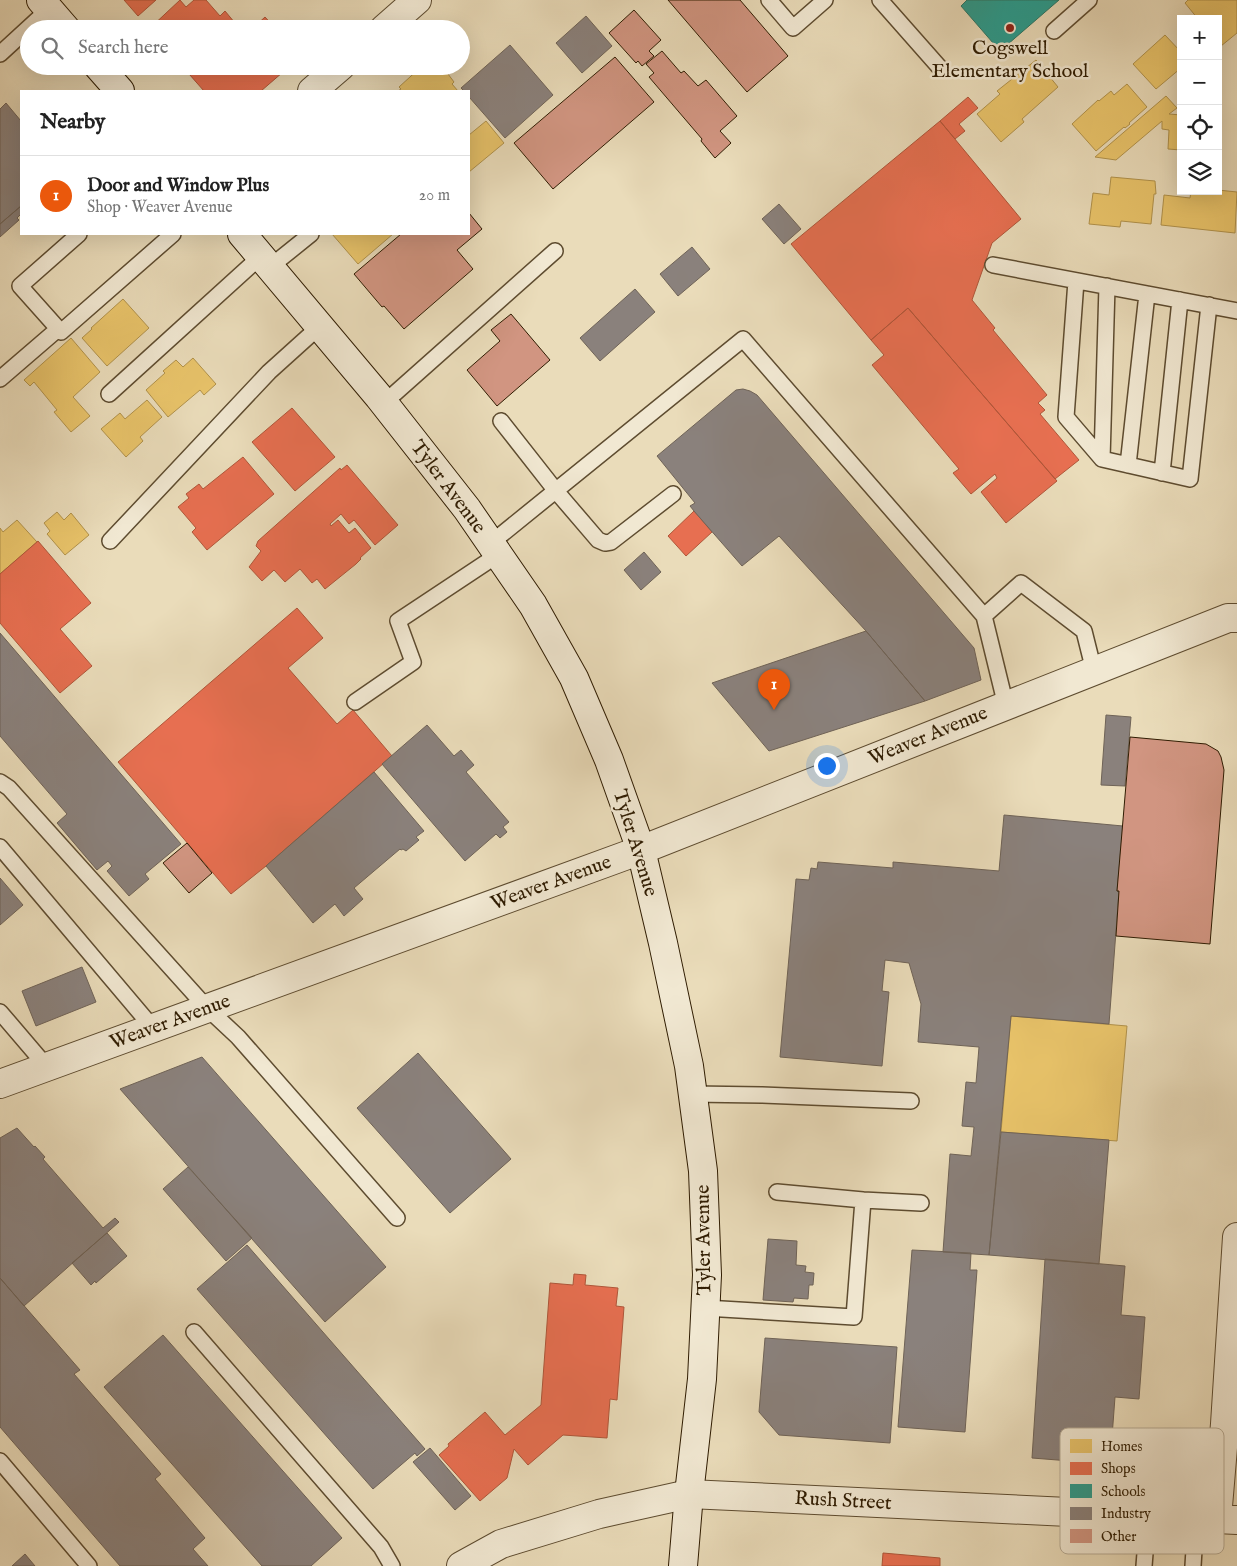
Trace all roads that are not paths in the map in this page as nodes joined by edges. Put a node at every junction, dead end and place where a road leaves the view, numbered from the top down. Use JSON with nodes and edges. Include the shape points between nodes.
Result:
{"nodes":[{"id":1,"x":417,"y":0,"type":"edge"},
{"id":2,"x":769,"y":0,"type":"edge"},
{"id":3,"x":825,"y":0,"type":"edge"},
{"id":4,"x":880,"y":0,"type":"edge"},
{"id":5,"x":1089,"y":0,"type":"edge"},
{"id":6,"x":394,"y":20,"type":"edge"},
{"id":7,"x":1054,"y":31,"type":"dead end"},
{"id":8,"x":20,"y":38,"type":"edge"},
{"id":9,"x":0,"y":54,"type":"edge"},
{"id":10,"x":940,"y":68,"type":"dead end"},
{"id":11,"x":106,"y":75,"type":"edge"},
{"id":12,"x":330,"y":75,"type":"edge"},
{"id":13,"x":119,"y":90,"type":"edge"},
{"id":14,"x":313,"y":90,"type":"edge"},
{"id":15,"x":78,"y":235,"type":"edge"},
{"id":16,"x":173,"y":235,"type":"edge"},
{"id":17,"x":243,"y":235,"type":"edge"},
{"id":18,"x":309,"y":235,"type":"edge"},
{"id":19,"x":554,"y":251,"type":"dead end"},
{"id":20,"x":266,"y":262,"type":"junction"},
{"id":21,"x":993,"y":265,"type":"dead end"},
{"id":22,"x":1076,"y":281,"type":"junction"},
{"id":23,"x":1107,"y":286,"type":"junction"},
{"id":24,"x":1147,"y":294,"type":"junction"},
{"id":25,"x":1180,"y":300,"type":"junction"},
{"id":26,"x":1209,"y":305,"type":"junction"},
{"id":27,"x":1237,"y":311,"type":"edge"},
{"id":28,"x":320,"y":326,"type":"junction"},
{"id":29,"x":58,"y":329,"type":"junction"},
{"id":30,"x":0,"y":379,"type":"edge"},
{"id":31,"x":109,"y":394,"type":"dead end"},
{"id":32,"x":384,"y":403,"type":"junction"},
{"id":33,"x":501,"y":421,"type":"dead end"},
{"id":34,"x":1102,"y":460,"type":"junction"},
{"id":35,"x":1128,"y":465,"type":"junction"},
{"id":36,"x":1162,"y":472,"type":"junction"},
{"id":37,"x":556,"y":491,"type":"junction"},
{"id":38,"x":673,"y":494,"type":"dead end"},
{"id":39,"x":110,"y":541,"type":"dead end"},
{"id":40,"x":495,"y":549,"type":"junction"},
{"id":41,"x":984,"y":616,"type":"junction"},
{"id":42,"x":1237,"y":618,"type":"edge"},
{"id":43,"x":1094,"y":670,"type":"junction"},
{"id":44,"x":356,"y":702,"type":"dead end"},
{"id":45,"x":1006,"y":706,"type":"junction"},
{"id":46,"x":0,"y":782,"type":"edge"},
{"id":47,"x":0,"y":847,"type":"edge"},
{"id":48,"x":641,"y":850,"type":"junction"},
{"id":49,"x":207,"y":1008,"type":"junction"},
{"id":50,"x":0,"y":1012,"type":"edge"},
{"id":51,"x":153,"y":1028,"type":"junction"},
{"id":52,"x":47,"y":1067,"type":"junction"},
{"id":53,"x":0,"y":1084,"type":"edge"},
{"id":54,"x":692,"y":1094,"type":"junction"},
{"id":55,"x":911,"y":1101,"type":"dead end"},
{"id":56,"x":777,"y":1192,"type":"dead end"},
{"id":57,"x":863,"y":1200,"type":"junction"},
{"id":58,"x":921,"y":1203,"type":"dead end"},
{"id":59,"x":397,"y":1218,"type":"dead end"},
{"id":60,"x":1237,"y":1237,"type":"edge"},
{"id":61,"x":705,"y":1308,"type":"junction"},
{"id":62,"x":194,"y":1332,"type":"dead end"},
{"id":63,"x":1224,"y":1436,"type":"edge"},
{"id":64,"x":0,"y":1461,"type":"edge"},
{"id":65,"x":689,"y":1494,"type":"junction"},
{"id":66,"x":1060,"y":1511,"type":"edge"},
{"id":67,"x":1199,"y":1554,"type":"edge"},
{"id":68,"x":90,"y":1566,"type":"edge"},
{"id":69,"x":392,"y":1566,"type":"edge"},
{"id":70,"x":462,"y":1566,"type":"edge"},
{"id":71,"x":683,"y":1566,"type":"edge"},
{"id":72,"x":1193,"y":1566,"type":"edge"}],
"edges":[{"from":1,"to":6,"type":"street"},
{"from":2,"to":3,"type":"lane","via":[[792,28]]},
{"from":4,"to":10,"type":"lane"},
{"from":5,"to":7,"type":"lane"},
{"from":8,"to":9,"type":"lane"},
{"from":11,"to":13,"type":"street"},
{"from":12,"to":14,"type":"street"},
{"from":15,"to":29,"type":"lane","via":[[20,286]]},
{"from":16,"to":29,"type":"lane","via":[[61,332]]},
{"from":17,"to":20,"type":"street","name":"Tyler Avenue"},
{"from":18,"to":20,"type":"lane"},
{"from":19,"to":32,"type":"lane"},
{"from":20,"to":28,"type":"street","name":"Tyler Avenue"},
{"from":20,"to":31,"type":"lane"},
{"from":21,"to":22,"type":"lane"},
{"from":22,"to":23,"type":"lane"},
{"from":22,"to":34,"type":"lane","via":[[1066,417]]},
{"from":23,"to":24,"type":"lane"},
{"from":23,"to":34,"type":"lane"},
{"from":24,"to":25,"type":"lane"},
{"from":24,"to":35,"type":"lane"},
{"from":25,"to":26,"type":"lane"},
{"from":25,"to":36,"type":"lane"},
{"from":26,"to":27,"type":"lane"},
{"from":26,"to":36,"type":"lane","via":[[1190,479]]},
{"from":28,"to":32,"type":"street","name":"Tyler Avenue"},
{"from":28,"to":39,"type":"lane","via":[[269,372]]},
{"from":29,"to":30,"type":"lane"},
{"from":32,"to":40,"type":"street","name":"Tyler Avenue"},
{"from":33,"to":37,"type":"lane"},
{"from":34,"to":35,"type":"lane"},
{"from":35,"to":36,"type":"lane"},
{"from":37,"to":38,"type":"lane","via":[[605,544]]},
{"from":37,"to":40,"type":"lane"},
{"from":37,"to":41,"type":"lane","via":[[743,339]]},
{"from":40,"to":44,"type":"lane","via":[[398,621],[413,662]]},
{"from":40,"to":48,"type":"street","name":"Tyler Avenue","via":[[533,605],[574,678],[609,760]]},
{"from":41,"to":43,"type":"lane","via":[[1021,584],[1084,631]]},
{"from":41,"to":45,"type":"lane"},
{"from":42,"to":43,"type":"street","name":"Weaver Avenue","via":[[1228,618]]},
{"from":43,"to":45,"type":"street","name":"Weaver Avenue"},
{"from":45,"to":48,"type":"street","name":"Weaver Avenue"},
{"from":46,"to":49,"type":"lane","via":[[9,788]]},
{"from":47,"to":51,"type":"lane"},
{"from":48,"to":49,"type":"street","name":"Weaver Avenue"},
{"from":48,"to":54,"type":"street","name":"Tyler Avenue","via":[[664,943]]},
{"from":49,"to":51,"type":"street","name":"Weaver Avenue"},
{"from":49,"to":59,"type":"lane","via":[[238,1037]]},
{"from":50,"to":52,"type":"lane"},
{"from":51,"to":52,"type":"street","name":"Weaver Avenue"},
{"from":52,"to":53,"type":"street","name":"Weaver Avenue"},
{"from":54,"to":55,"type":"lane"},
{"from":54,"to":61,"type":"street","name":"Tyler Avenue","via":[[703,1171]]},
{"from":56,"to":57,"type":"lane"},
{"from":57,"to":58,"type":"lane"},
{"from":57,"to":61,"type":"lane","via":[[854,1317]]},
{"from":60,"to":63,"type":"street"},
{"from":61,"to":65,"type":"street","name":"Tyler Avenue","via":[[702,1379]]},
{"from":62,"to":69,"type":"lane","via":[[381,1548]]},
{"from":64,"to":68,"type":"lane"},
{"from":65,"to":66,"type":"street","name":"Rush Street"},
{"from":65,"to":70,"type":"street","name":"Rush Street","via":[[591,1517],[501,1544]]},
{"from":65,"to":71,"type":"street","name":"Tyler Avenue"},
{"from":67,"to":72,"type":"lane"}]}
